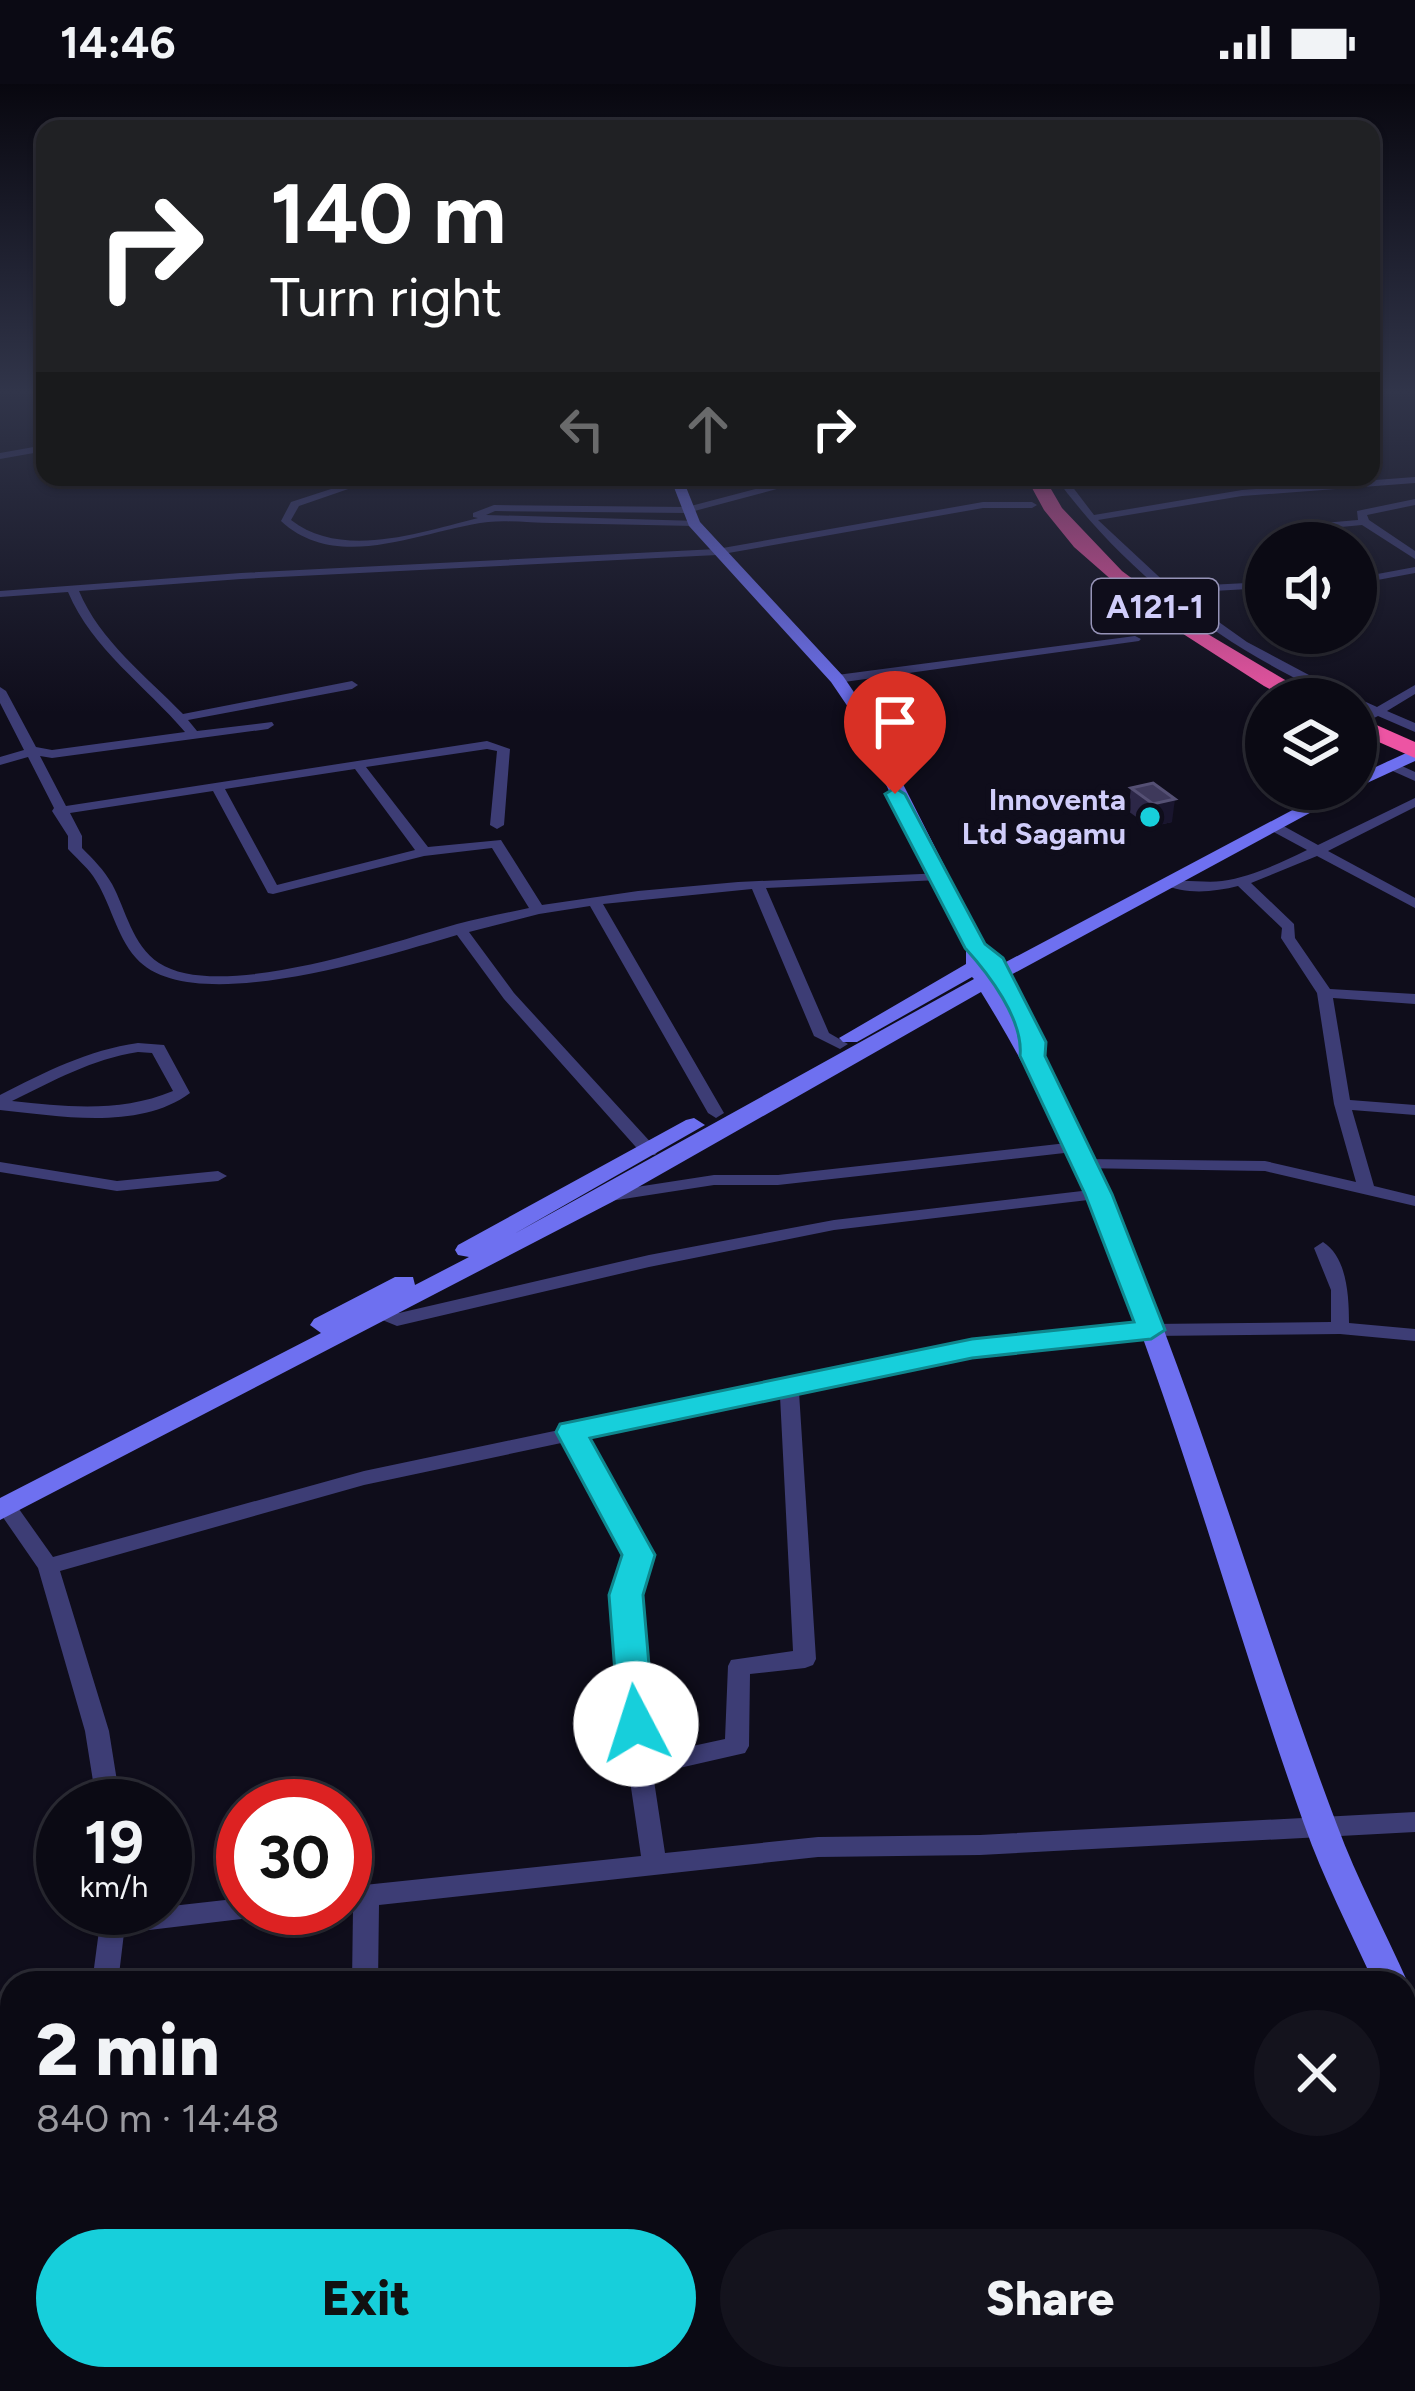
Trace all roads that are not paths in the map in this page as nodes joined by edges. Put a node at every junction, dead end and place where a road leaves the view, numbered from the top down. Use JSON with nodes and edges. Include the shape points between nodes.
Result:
{"nodes":[{"id":1,"x":316,"y":497,"type":"edge"},
{"id":2,"x":683,"y":497,"type":"edge"},
{"id":3,"x":745,"y":497,"type":"edge"},
{"id":4,"x":1028,"y":497,"type":"edge"},
{"id":5,"x":1049,"y":497,"type":"edge"},
{"id":6,"x":1074,"y":497,"type":"edge"},
{"id":7,"x":1220,"y":497,"type":"edge"},
{"id":8,"x":1415,"y":502,"type":"edge"},
{"id":9,"x":1032,"y":505,"type":"junction"},
{"id":10,"x":691,"y":517,"type":"junction"},
{"id":11,"x":1090,"y":518,"type":"junction"},
{"id":12,"x":1364,"y":522,"type":"edge"},
{"id":13,"x":1377,"y":531,"type":"edge"},
{"id":14,"x":717,"y":552,"type":"junction"},
{"id":15,"x":1415,"y":556,"type":"edge"},
{"id":16,"x":1415,"y":570,"type":"edge"},
{"id":17,"x":1377,"y":577,"type":"edge"},
{"id":18,"x":1245,"y":586,"type":"edge"},
{"id":19,"x":73,"y":590,"type":"junction"},
{"id":20,"x":1170,"y":590,"type":"junction"},
{"id":21,"x":0,"y":596,"type":"edge"},
{"id":22,"x":1223,"y":629,"type":"junction"},
{"id":23,"x":1201,"y":638,"type":"junction"},
{"id":24,"x":1136,"y":639,"type":"dead end"},
{"id":25,"x":1267,"y":678,"type":"edge"},
{"id":26,"x":1311,"y":678,"type":"edge"},
{"id":27,"x":837,"y":679,"type":"junction"},
{"id":28,"x":1245,"y":679,"type":"edge"},
{"id":29,"x":352,"y":685,"type":"dead end"},
{"id":30,"x":1415,"y":689,"type":"edge"},
{"id":31,"x":2,"y":696,"type":"edge"},
{"id":32,"x":1377,"y":712,"type":"edge"},
{"id":33,"x":180,"y":718,"type":"junction"},
{"id":34,"x":268,"y":725,"type":"dead end"},
{"id":35,"x":1377,"y":730,"type":"edge"},
{"id":36,"x":192,"y":733,"type":"junction"},
{"id":37,"x":1377,"y":743,"type":"edge"},
{"id":38,"x":34,"y":751,"type":"junction"},
{"id":39,"x":1409,"y":755,"type":"edge"},
{"id":40,"x":0,"y":761,"type":"edge"},
{"id":41,"x":358,"y":764,"type":"junction"},
{"id":42,"x":1377,"y":769,"type":"edge"},
{"id":43,"x":216,"y":785,"type":"junction"},
{"id":44,"x":1415,"y":802,"type":"edge"},
{"id":45,"x":1288,"y":810,"type":"edge"},
{"id":46,"x":1304,"y":810,"type":"edge"},
{"id":47,"x":58,"y":811,"type":"junction"},
{"id":48,"x":497,"y":825,"type":"dead end"},
{"id":49,"x":1273,"y":826,"type":"junction"},
{"id":50,"x":1316,"y":849,"type":"junction"},
{"id":51,"x":424,"y":852,"type":"junction"},
{"id":52,"x":939,"y":876,"type":"junction"},
{"id":53,"x":1242,"y":882,"type":"junction"},
{"id":54,"x":1170,"y":884,"type":"junction"},
{"id":55,"x":758,"y":886,"type":"junction"},
{"id":56,"x":595,"y":903,"type":"junction"},
{"id":57,"x":1415,"y":904,"type":"edge"},
{"id":58,"x":538,"y":910,"type":"junction"},
{"id":59,"x":459,"y":928,"type":"junction"},
{"id":60,"x":992,"y":965,"type":"junction"},
{"id":61,"x":1325,"y":993,"type":"junction"},
{"id":62,"x":1415,"y":999,"type":"edge"},
{"id":63,"x":951,"y":1000,"type":"junction"},
{"id":64,"x":1006,"y":1000,"type":"junction"},
{"id":65,"x":840,"y":1044,"type":"junction"},
{"id":66,"x":0,"y":1103,"type":"edge"},
{"id":67,"x":1342,"y":1104,"type":"junction"},
{"id":68,"x":1415,"y":1110,"type":"edge"},
{"id":69,"x":716,"y":1113,"type":"junction"},
{"id":70,"x":649,"y":1151,"type":"junction"},
{"id":71,"x":1080,"y":1156,"type":"junction"},
{"id":72,"x":0,"y":1167,"type":"edge"},
{"id":73,"x":218,"y":1176,"type":"dead end"},
{"id":74,"x":1366,"y":1188,"type":"junction"},
{"id":75,"x":1099,"y":1194,"type":"junction"},
{"id":76,"x":604,"y":1197,"type":"junction"},
{"id":77,"x":1415,"y":1201,"type":"edge"},
{"id":78,"x":1323,"y":1248,"type":"dead end"},
{"id":79,"x":382,"y":1313,"type":"junction"},
{"id":80,"x":1340,"y":1328,"type":"junction"},
{"id":81,"x":1151,"y":1330,"type":"junction"},
{"id":82,"x":1415,"y":1335,"type":"edge"},
{"id":83,"x":789,"y":1388,"type":"junction"},
{"id":84,"x":571,"y":1432,"type":"junction"},
{"id":85,"x":2,"y":1503,"type":"edge"},
{"id":86,"x":48,"y":1566,"type":"junction"},
{"id":87,"x":640,"y":1767,"type":"junction"},
{"id":88,"x":105,"y":1779,"type":"edge"},
{"id":89,"x":1415,"y":1822,"type":"edge"},
{"id":90,"x":1322,"y":1829,"type":"junction"},
{"id":91,"x":654,"y":1862,"type":"junction"},
{"id":92,"x":372,"y":1895,"type":"edge"},
{"id":93,"x":112,"y":1935,"type":"edge"},
{"id":94,"x":360,"y":1935,"type":"edge"},
{"id":95,"x":107,"y":1971,"type":"edge"},
{"id":96,"x":363,"y":1971,"type":"edge"},
{"id":97,"x":1385,"y":1971,"type":"edge"}],
"edges":[{"from":1,"to":10,"type":"street","via":[[296,503],[286,521],[304,535],[372,543],[490,519]]},
{"from":2,"to":10,"type":"main road"},
{"from":3,"to":10,"type":"street"},
{"from":4,"to":9,"type":"highway","number":"A121-1"},
{"from":5,"to":23,"type":"highway","number":"A121-1","via":[[1086,547]]},
{"from":6,"to":11,"type":"street"},
{"from":7,"to":11,"type":"street"},
{"from":8,"to":12,"type":"street","via":[[1361,513]]},
{"from":9,"to":14,"type":"street","via":[[983,506]]},
{"from":9,"to":28,"type":"highway","number":"A121-1","via":[[1116,595]]},
{"from":10,"to":14,"type":"main road"},
{"from":11,"to":20,"type":"street"},
{"from":13,"to":15,"type":"street"},
{"from":14,"to":19,"type":"street"},
{"from":14,"to":27,"type":"main road"},
{"from":16,"to":17,"type":"street"},
{"from":18,"to":20,"type":"street"},
{"from":19,"to":21,"type":"street"},
{"from":19,"to":33,"type":"street","via":[[107,641]]},
{"from":20,"to":22,"type":"street"},
{"from":22,"to":23,"type":"street"},
{"from":22,"to":26,"type":"street"},
{"from":23,"to":25,"type":"highway","number":"A121-1"},
{"from":24,"to":27,"type":"street"},
{"from":27,"to":52,"type":"main road"},
{"from":29,"to":33,"type":"street"},
{"from":30,"to":32,"type":"street"},
{"from":31,"to":38,"type":"street"},
{"from":33,"to":36,"type":"street"},
{"from":34,"to":36,"type":"street"},
{"from":35,"to":39,"type":"highway"},
{"from":36,"to":38,"type":"street"},
{"from":37,"to":39,"type":"highway"},
{"from":38,"to":40,"type":"street"},
{"from":38,"to":47,"type":"street"},
{"from":39,"to":42,"type":"main road"},
{"from":41,"to":43,"type":"street"},
{"from":41,"to":48,"type":"street","via":[[503,749]]},
{"from":41,"to":51,"type":"street"},
{"from":43,"to":47,"type":"street"},
{"from":43,"to":51,"type":"street","via":[[273,890]]},
{"from":44,"to":50,"type":"street"},
{"from":45,"to":60,"type":"main road"},
{"from":46,"to":49,"type":"main road"},
{"from":47,"to":59,"type":"street","via":[[142,956],[163,972],[273,974],[394,951]]},
{"from":49,"to":50,"type":"street"},
{"from":49,"to":54,"type":"main road"},
{"from":50,"to":53,"type":"street"},
{"from":50,"to":57,"type":"street"},
{"from":51,"to":58,"type":"street","via":[[496,843]]},
{"from":52,"to":55,"type":"street"},
{"from":52,"to":60,"type":"main road"},
{"from":53,"to":54,"type":"street"},
{"from":53,"to":61,"type":"street","via":[[1282,917]]},
{"from":54,"to":60,"type":"main road"},
{"from":55,"to":56,"type":"street"},
{"from":55,"to":65,"type":"street","via":[[822,1036]]},
{"from":56,"to":58,"type":"street"},
{"from":56,"to":69,"type":"street"},
{"from":58,"to":59,"type":"street"},
{"from":59,"to":70,"type":"street","via":[[508,996]]},
{"from":60,"to":63,"type":"main road"},
{"from":60,"to":64,"type":"main road"},
{"from":60,"to":64,"type":"main road","via":[[1010,982]]},
{"from":60,"to":65,"type":"main road"},
{"from":61,"to":62,"type":"street"},
{"from":61,"to":67,"type":"street"},
{"from":63,"to":64,"type":"main road"},
{"from":63,"to":76,"type":"main road"},
{"from":64,"to":71,"type":"main road"},
{"from":65,"to":69,"type":"main road"},
{"from":66,"to":66,"type":"street","via":[[95,1114],[154,1107],[182,1093],[158,1048],[138,1045]]},
{"from":67,"to":68,"type":"street"},
{"from":67,"to":74,"type":"street"},
{"from":69,"to":70,"type":"main road"},
{"from":70,"to":85,"type":"main road"},
{"from":71,"to":74,"type":"street","via":[[1264,1166]]},
{"from":71,"to":75,"type":"main road"},
{"from":71,"to":76,"type":"street","via":[[714,1180]]},
{"from":72,"to":73,"type":"street","via":[[117,1186]]},
{"from":74,"to":77,"type":"street"},
{"from":75,"to":79,"type":"street","via":[[834,1226],[398,1320]]},
{"from":75,"to":81,"type":"main road"},
{"from":76,"to":79,"type":"main road"},
{"from":78,"to":80,"type":"street","via":[[1340,1290]]},
{"from":79,"to":85,"type":"main road"},
{"from":80,"to":81,"type":"street"},
{"from":80,"to":82,"type":"street"},
{"from":81,"to":83,"type":"street","via":[[972,1348]]},
{"from":81,"to":90,"type":"main road"},
{"from":83,"to":84,"type":"street"},
{"from":83,"to":87,"type":"street","via":[[805,1659],[739,1666],[737,1745]]},
{"from":84,"to":86,"type":"street","via":[[364,1478]]},
{"from":84,"to":87,"type":"street","via":[[638,1555],[626,1595]]},
{"from":85,"to":86,"type":"street"},
{"from":86,"to":88,"type":"street"},
{"from":87,"to":91,"type":"street"},
{"from":89,"to":90,"type":"street"},
{"from":90,"to":91,"type":"street","via":[[818,1847]]},
{"from":90,"to":97,"type":"main road"},
{"from":91,"to":92,"type":"street"},
{"from":93,"to":95,"type":"street"},
{"from":94,"to":96,"type":"street"}]}
